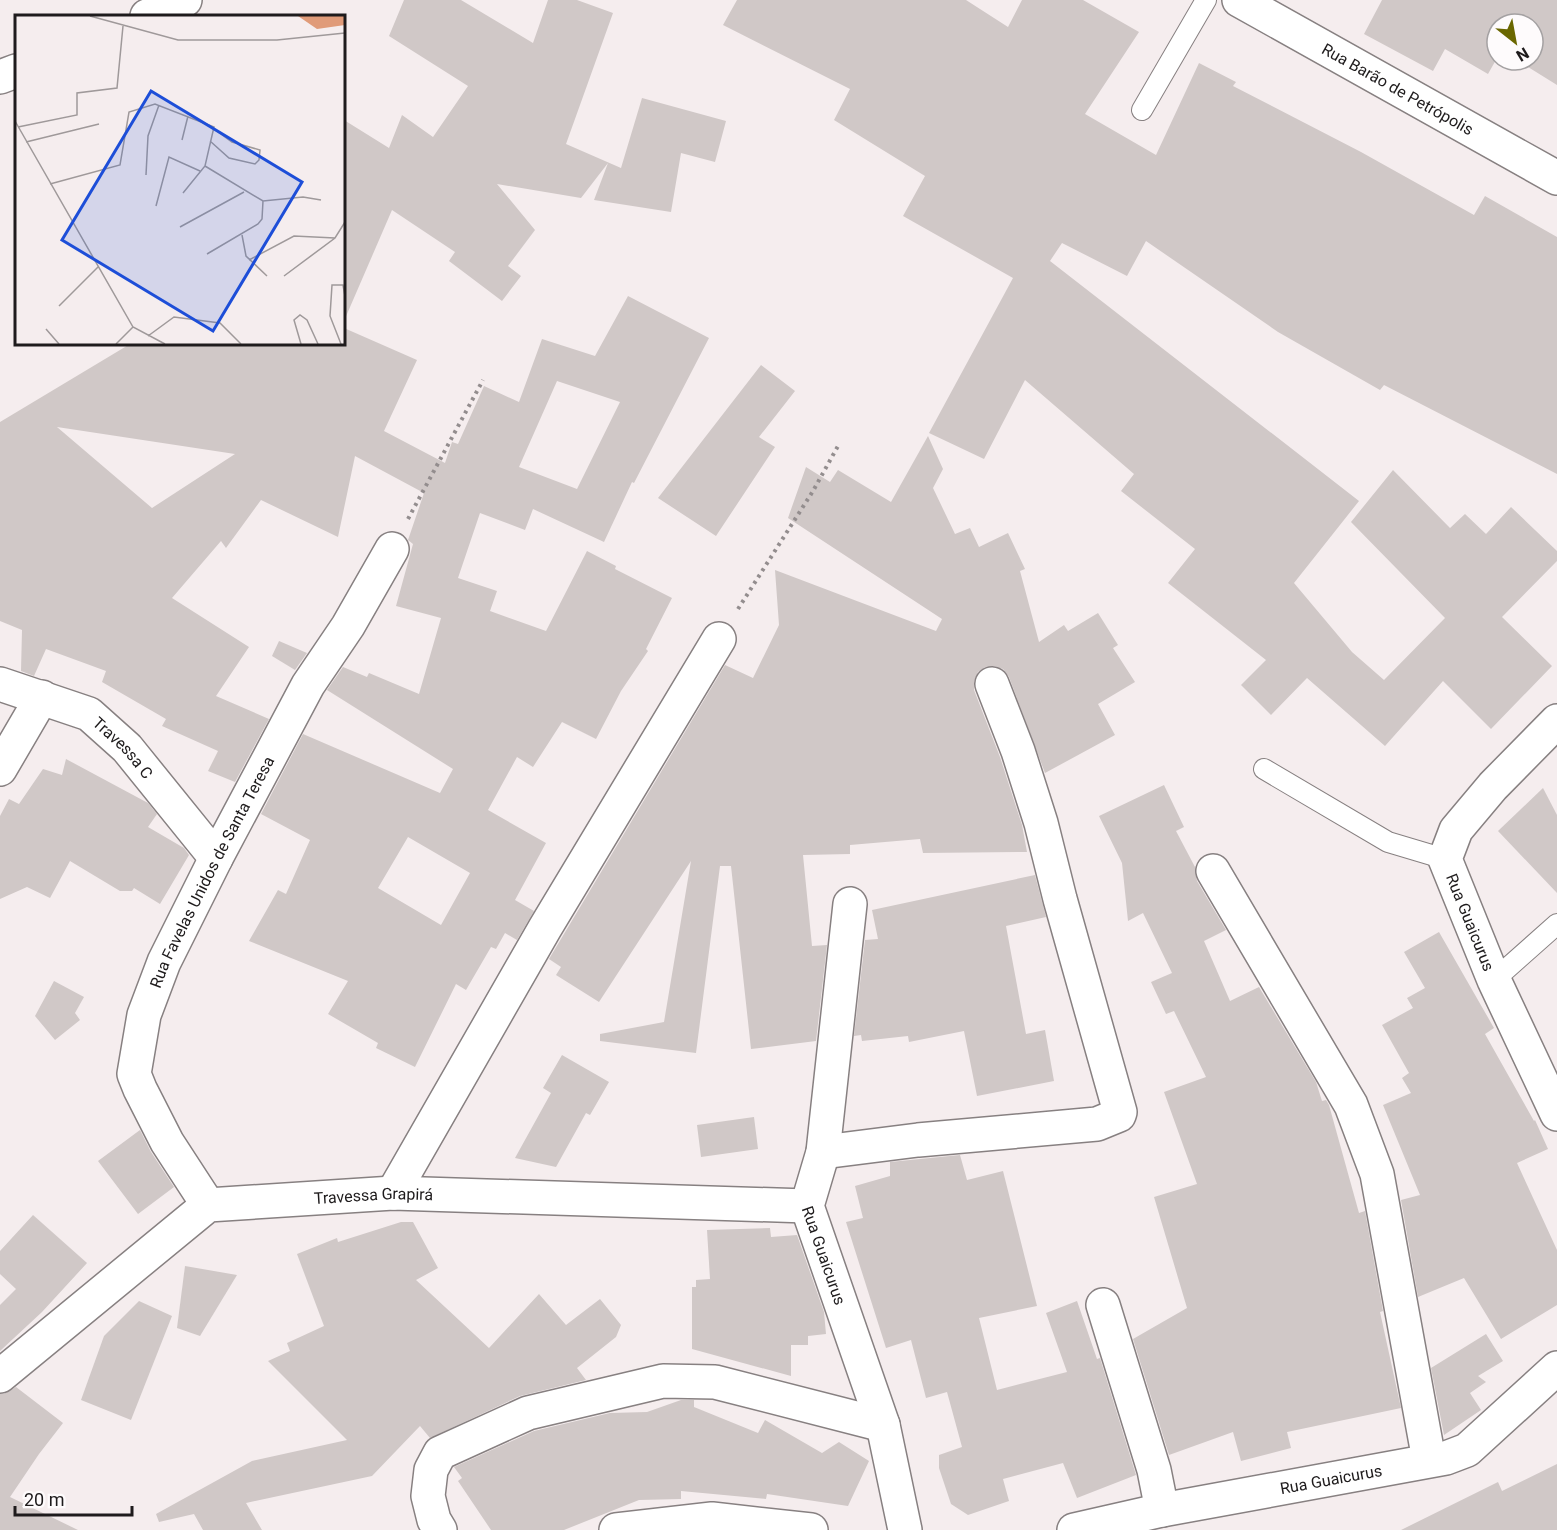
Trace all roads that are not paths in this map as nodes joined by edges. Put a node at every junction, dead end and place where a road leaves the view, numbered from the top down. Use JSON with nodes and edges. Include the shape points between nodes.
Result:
{"nodes":[{"id":1,"x":185,"y":0,"type":"edge"},
{"id":2,"x":1206,"y":0,"type":"edge"},
{"id":3,"x":1239,"y":0,"type":"edge"},
{"id":4,"x":149,"y":15,"type":"edge"},
{"id":5,"x":15,"y":71,"type":"edge"},
{"id":6,"x":0,"y":77,"type":"edge"},
{"id":7,"x":1142,"y":110,"type":"dead end"},
{"id":8,"x":1557,"y":178,"type":"edge"},
{"id":9,"x":392,"y":549,"type":"road end"},
{"id":10,"x":719,"y":639,"type":"road end"},
{"id":11,"x":0,"y":684,"type":"edge"},
{"id":12,"x":992,"y":684,"type":"dead end"},
{"id":13,"x":42,"y":697,"type":"junction"},
{"id":14,"x":1557,"y":721,"type":"edge"},
{"id":15,"x":0,"y":769,"type":"edge"},
{"id":16,"x":1264,"y":769,"type":"dead end"},
{"id":17,"x":216,"y":858,"type":"junction"},
{"id":18,"x":1445,"y":858,"type":"junction"},
{"id":19,"x":1213,"y":871,"type":"dead end"},
{"id":20,"x":850,"y":904,"type":"dead end"},
{"id":21,"x":1557,"y":924,"type":"edge"},
{"id":22,"x":1494,"y":980,"type":"junction"},
{"id":23,"x":1557,"y":1114,"type":"edge"},
{"id":24,"x":823,"y":1152,"type":"junction"},
{"id":25,"x":393,"y":1194,"type":"junction"},
{"id":26,"x":208,"y":1205,"type":"junction"},
{"id":27,"x":807,"y":1206,"type":"junction"},
{"id":28,"x":1103,"y":1305,"type":"dead end"},
{"id":29,"x":1557,"y":1368,"type":"edge"},
{"id":30,"x":0,"y":1376,"type":"edge"},
{"id":31,"x":883,"y":1425,"type":"junction"},
{"id":32,"x":1429,"y":1460,"type":"junction"},
{"id":33,"x":1162,"y":1510,"type":"junction"},
{"id":34,"x":440,"y":1530,"type":"edge"},
{"id":35,"x":616,"y":1530,"type":"edge"},
{"id":36,"x":812,"y":1530,"type":"edge"},
{"id":37,"x":905,"y":1530,"type":"edge"},
{"id":38,"x":1074,"y":1530,"type":"edge"}],
"edges":[{"from":1,"to":4,"type":"street"},
{"from":2,"to":7,"type":"lane"},
{"from":3,"to":8,"type":"street","name":"Rua Barão de Petrópolis"},
{"from":5,"to":6,"type":"street"},
{"from":9,"to":17,"type":"street","name":"Rua Favelas Unidos de Santa Teresa","via":[[348,626],[308,685]]},
{"from":10,"to":25,"type":"street","via":[[545,928]]},
{"from":11,"to":13,"type":"street","name":"Travessa C"},
{"from":12,"to":24,"type":"street","via":[[1041,823],[1119,1115],[1097,1124]]},
{"from":13,"to":15,"type":"street"},
{"from":13,"to":17,"type":"street","name":"Travessa C","via":[[90,714],[127,748]]},
{"from":14,"to":18,"type":"street","name":"Rua Guaicurus","via":[[1455,830]]},
{"from":16,"to":18,"type":"lane","via":[[1388,842]]},
{"from":17,"to":26,"type":"street","name":"Rua Favelas Unidos de Santa Teresa","via":[[164,962],[144,1015],[134,1074],[167,1142]]},
{"from":18,"to":22,"type":"street","name":"Rua Guaicurus"},
{"from":19,"to":32,"type":"street","via":[[1351,1105],[1377,1174]]},
{"from":20,"to":24,"type":"street","name":"Rua Guaicurus"},
{"from":21,"to":22,"type":"lane"},
{"from":22,"to":23,"type":"street","name":"Rua Guaicurus"},
{"from":24,"to":27,"type":"street","name":"Rua Guaicurus"},
{"from":25,"to":26,"type":"street","name":"Travessa Grapirá"},
{"from":25,"to":27,"type":"street","name":"Travessa Grapirá"},
{"from":26,"to":30,"type":"street"},
{"from":27,"to":31,"type":"street","name":"Rua Guaicurus"},
{"from":28,"to":33,"type":"street","via":[[1154,1470]]},
{"from":29,"to":32,"type":"street","name":"Rua Guaicurus","via":[[1467,1450]]},
{"from":31,"to":34,"type":"street","via":[[714,1382],[663,1381],[528,1413],[440,1453],[430,1470],[428,1496]]},
{"from":31,"to":37,"type":"street","name":"Rua Guaicurus"},
{"from":32,"to":33,"type":"street","name":"Rua Guaicurus"},
{"from":33,"to":38,"type":"street","name":"Rua Guaicurus"},
{"from":35,"to":36,"type":"street","via":[[712,1519]]}]}
